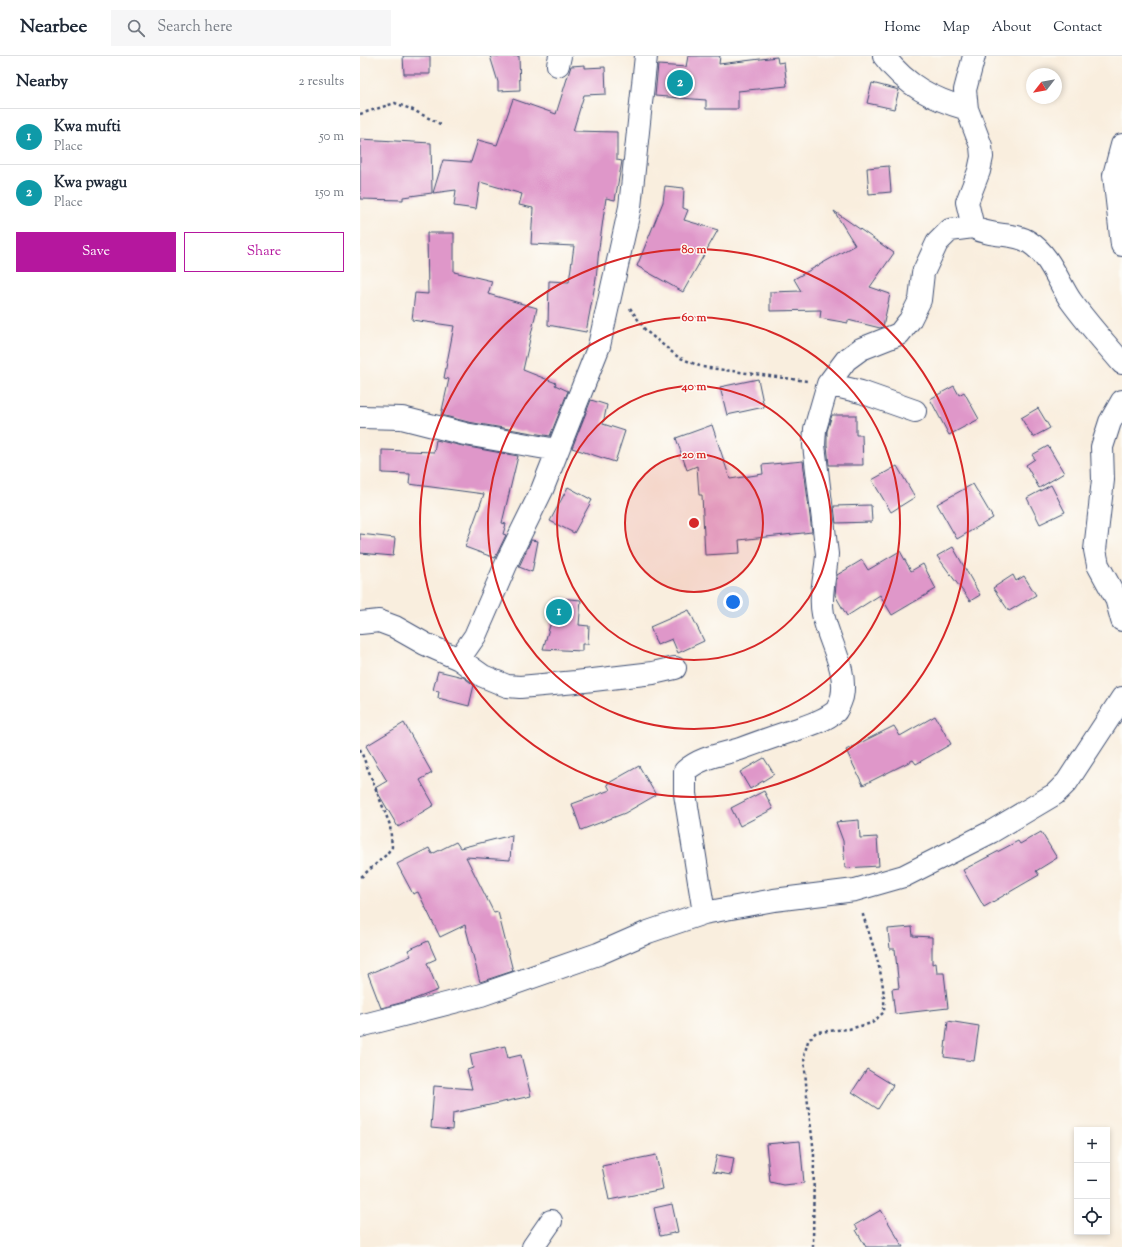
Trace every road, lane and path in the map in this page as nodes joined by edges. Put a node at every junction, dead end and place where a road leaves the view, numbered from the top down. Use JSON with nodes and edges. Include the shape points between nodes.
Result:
{"nodes":[{"id":1,"x":646,"y":56,"type":"edge"},
{"id":2,"x":884,"y":56,"type":"edge"},
{"id":3,"x":974,"y":56,"type":"edge"},
{"id":4,"x":967,"y":109,"type":"junction"},
{"id":5,"x":360,"y":114,"type":"edge"},
{"id":6,"x":442,"y":125,"type":"dead end"},
{"id":7,"x":1122,"y":146,"type":"edge"},
{"id":8,"x":973,"y":227,"type":"junction"},
{"id":9,"x":1122,"y":245,"type":"edge"},
{"id":10,"x":628,"y":304,"type":"dead end"},
{"id":11,"x":1122,"y":363,"type":"edge"},
{"id":12,"x":828,"y":384,"type":"junction"},
{"id":13,"x":1122,"y":401,"type":"edge"},
{"id":14,"x":915,"y":411,"type":"dead end"},
{"id":15,"x":360,"y":417,"type":"edge"},
{"id":16,"x":557,"y":450,"type":"junction"},
{"id":17,"x":1122,"y":620,"type":"edge"},
{"id":18,"x":360,"y":623,"type":"edge"},
{"id":19,"x":459,"y":659,"type":"junction"},
{"id":20,"x":675,"y":668,"type":"dead end"},
{"id":21,"x":1122,"y":698,"type":"edge"},
{"id":22,"x":360,"y":749,"type":"edge"},
{"id":23,"x":360,"y":878,"type":"edge"},
{"id":24,"x":855,"y":890,"type":"junction"},
{"id":25,"x":704,"y":913,"type":"junction"},
{"id":26,"x":360,"y":1026,"type":"edge"},
{"id":27,"x":551,"y":1221,"type":"dead end"},
{"id":28,"x":533,"y":1247,"type":"edge"},
{"id":29,"x":813,"y":1247,"type":"edge"}],
"edges":[{"from":1,"to":16,"type":"street","via":[[630,207],[616,272],[599,346]]},
{"from":2,"to":4,"type":"street","via":[[905,78],[925,93],[940,101]]},
{"from":3,"to":4,"type":"street","via":[[965,90]]},
{"from":4,"to":8,"type":"street","via":[[981,146],[982,157],[967,202]]},
{"from":5,"to":6,"type":"path","via":[[395,103]]},
{"from":7,"to":9,"type":"street","via":[[1114,175]]},
{"from":8,"to":11,"type":"street","via":[[995,235],[1016,237],[1028,241],[1037,248],[1050,263],[1083,318]]},
{"from":8,"to":12,"type":"street","via":[[950,230],[937,243],[923,273],[920,300],[910,320],[899,334],[861,349],[846,360]]},
{"from":10,"to":12,"type":"path","via":[[646,331],[678,357],[702,367]]},
{"from":12,"to":14,"type":"street","via":[[861,392]]},
{"from":12,"to":25,"type":"street","via":[[815,429],[814,445],[827,554],[822,595],[823,614],[839,662],[842,697],[836,710],[817,722],[705,758],[693,763],[685,771],[685,794]]},
{"from":13,"to":17,"type":"street","via":[[1110,422],[1102,447],[1103,480],[1094,550],[1098,565],[1116,598]]},
{"from":15,"to":16,"type":"street","via":[[402,418],[465,434]]},
{"from":16,"to":19,"type":"street","via":[[542,490],[475,636]]},
{"from":18,"to":19,"type":"street","via":[[379,621]]},
{"from":19,"to":20,"type":"street","via":[[496,682],[520,687],[653,673]]},
{"from":21,"to":24,"type":"street","via":[[1067,782],[1055,794],[991,832],[904,876]]},
{"from":22,"to":23,"type":"path","via":[[390,825],[392,847]]},
{"from":24,"to":25,"type":"street","via":[[774,900]]},
{"from":24,"to":29,"type":"path","via":[[880,974],[884,1012],[872,1023],[816,1032],[808,1041],[804,1056],[814,1153]]},
{"from":25,"to":26,"type":"street","via":[[481,995]]},
{"from":27,"to":28,"type":"street"}]}
